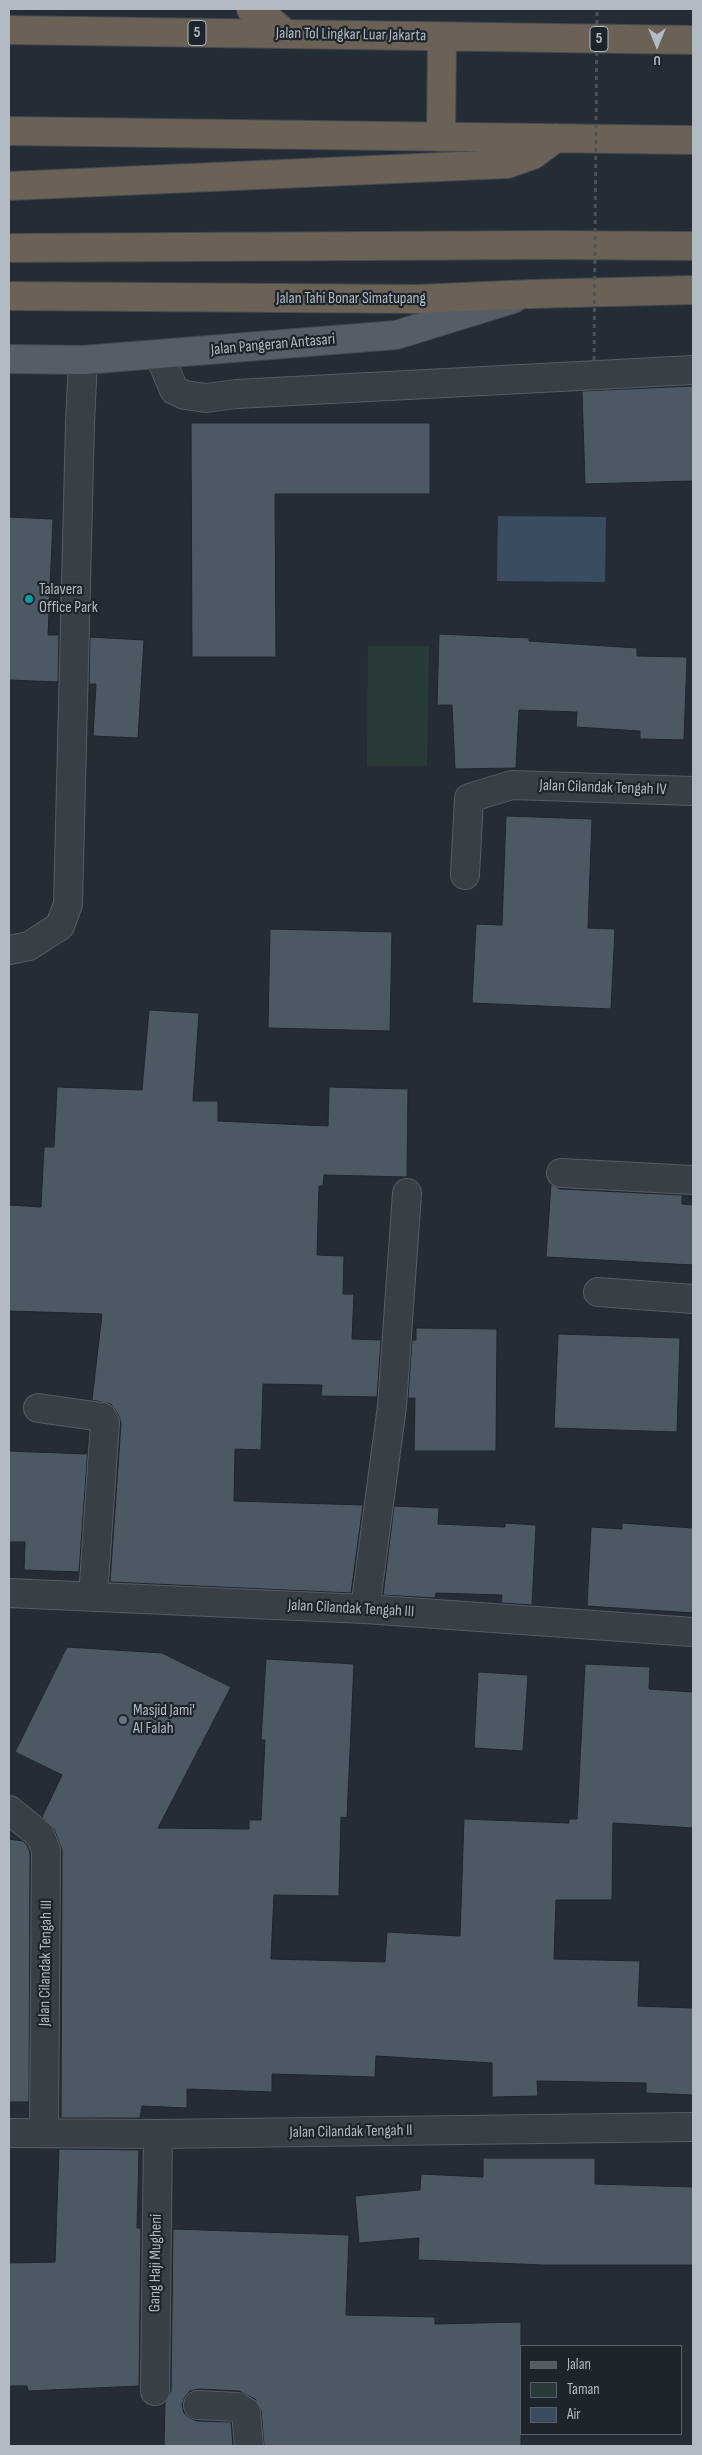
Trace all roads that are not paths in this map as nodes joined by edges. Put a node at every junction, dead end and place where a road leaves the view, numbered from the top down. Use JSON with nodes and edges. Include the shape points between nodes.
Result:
{"nodes":[{"id":1,"x":251,"y":9,"type":"edge"},
{"id":2,"x":9,"y":30,"type":"edge"},
{"id":3,"x":286,"y":34,"type":"junction"},
{"id":4,"x":442,"y":37,"type":"junction"},
{"id":5,"x":693,"y":40,"type":"edge"},
{"id":6,"x":9,"y":131,"type":"edge"},
{"id":7,"x":441,"y":137,"type":"junction"},
{"id":8,"x":556,"y":138,"type":"junction"},
{"id":9,"x":693,"y":140,"type":"edge"},
{"id":10,"x":9,"y":186,"type":"edge"},
{"id":11,"x":693,"y":246,"type":"edge"},
{"id":12,"x":9,"y":248,"type":"edge"},
{"id":13,"x":693,"y":290,"type":"edge"},
{"id":14,"x":531,"y":294,"type":"junction"},
{"id":15,"x":9,"y":296,"type":"edge"},
{"id":16,"x":159,"y":354,"type":"junction"},
{"id":17,"x":9,"y":358,"type":"edge"},
{"id":18,"x":83,"y":360,"type":"junction"},
{"id":19,"x":693,"y":370,"type":"edge"},
{"id":20,"x":693,"y":791,"type":"edge"},
{"id":21,"x":466,"y":875,"type":"dead end"},
{"id":22,"x":9,"y":950,"type":"edge"},
{"id":23,"x":561,"y":1173,"type":"dead end"},
{"id":24,"x":693,"y":1180,"type":"edge"},
{"id":25,"x":407,"y":1193,"type":"dead end"},
{"id":26,"x":598,"y":1292,"type":"dead end"},
{"id":27,"x":693,"y":1299,"type":"edge"},
{"id":28,"x":38,"y":1408,"type":"dead end"},
{"id":29,"x":9,"y":1593,"type":"edge"},
{"id":30,"x":93,"y":1597,"type":"junction"},
{"id":31,"x":365,"y":1608,"type":"junction"},
{"id":32,"x":693,"y":1632,"type":"edge"},
{"id":33,"x":9,"y":1810,"type":"edge"},
{"id":34,"x":693,"y":2126,"type":"edge"},
{"id":35,"x":9,"y":2132,"type":"edge"},
{"id":36,"x":44,"y":2132,"type":"junction"},
{"id":37,"x":158,"y":2134,"type":"junction"},
{"id":38,"x":155,"y":2391,"type":"dead end"},
{"id":39,"x":198,"y":2406,"type":"dead end"},
{"id":40,"x":248,"y":2446,"type":"edge"}],
"edges":[{"from":1,"to":3,"type":"highway","via":[[260,12]]},
{"from":2,"to":3,"type":"highway","name":"Jalan Tol Lingkar Luar Jakarta","number":"5"},
{"from":3,"to":4,"type":"highway","name":"Jalan Tol Lingkar Luar Jakarta","number":"5"},
{"from":4,"to":5,"type":"highway","name":"Jalan Tol Lingkar Luar Jakarta","number":"5"},
{"from":4,"to":7,"type":"highway"},
{"from":6,"to":7,"type":"highway"},
{"from":7,"to":8,"type":"highway"},
{"from":8,"to":9,"type":"highway"},
{"from":8,"to":10,"type":"highway","via":[[532,155],[508,164]]},
{"from":11,"to":12,"type":"highway"},
{"from":13,"to":14,"type":"highway","name":"Jalan Tahi Bonar Simatupang"},
{"from":14,"to":15,"type":"highway","name":"Jalan Tahi Bonar Simatupang","via":[[417,299]]},
{"from":14,"to":16,"type":"main road","name":"Jalan Pangeran Antasari","via":[[396,335]]},
{"from":16,"to":18,"type":"main road","name":"Jalan Pangeran Antasari"},
{"from":16,"to":19,"type":"street","via":[[174,390],[206,398],[246,393]]},
{"from":17,"to":18,"type":"main road","name":"Jalan Pangeran Antasari"},
{"from":18,"to":22,"type":"street","via":[[68,904],[60,926],[30,946]]},
{"from":20,"to":21,"type":"street","name":"Jalan Cilandak Tengah IV","via":[[512,785],[469,798]]},
{"from":23,"to":24,"type":"street"},
{"from":25,"to":31,"type":"street","via":[[392,1406]]},
{"from":26,"to":27,"type":"street"},
{"from":28,"to":30,"type":"street","via":[[102,1417],[105,1422]]},
{"from":29,"to":30,"type":"street","name":"Jalan Cilandak Tengah III"},
{"from":30,"to":31,"type":"street","name":"Jalan Cilandak Tengah III"},
{"from":31,"to":32,"type":"street","name":"Jalan Cilandak Tengah III"},
{"from":33,"to":36,"type":"street","name":"Jalan Cilandak Tengah III","via":[[40,1835],[46,1850]]},
{"from":34,"to":37,"type":"street","name":"Jalan Cilandak Tengah II"},
{"from":35,"to":36,"type":"street","name":"Jalan Cilandak Tengah II"},
{"from":36,"to":37,"type":"street","name":"Jalan Cilandak Tengah II"},
{"from":37,"to":38,"type":"street","name":"Gang Haji Mugheni"},
{"from":39,"to":40,"type":"street","via":[[238,2407],[246,2412]]}]}
